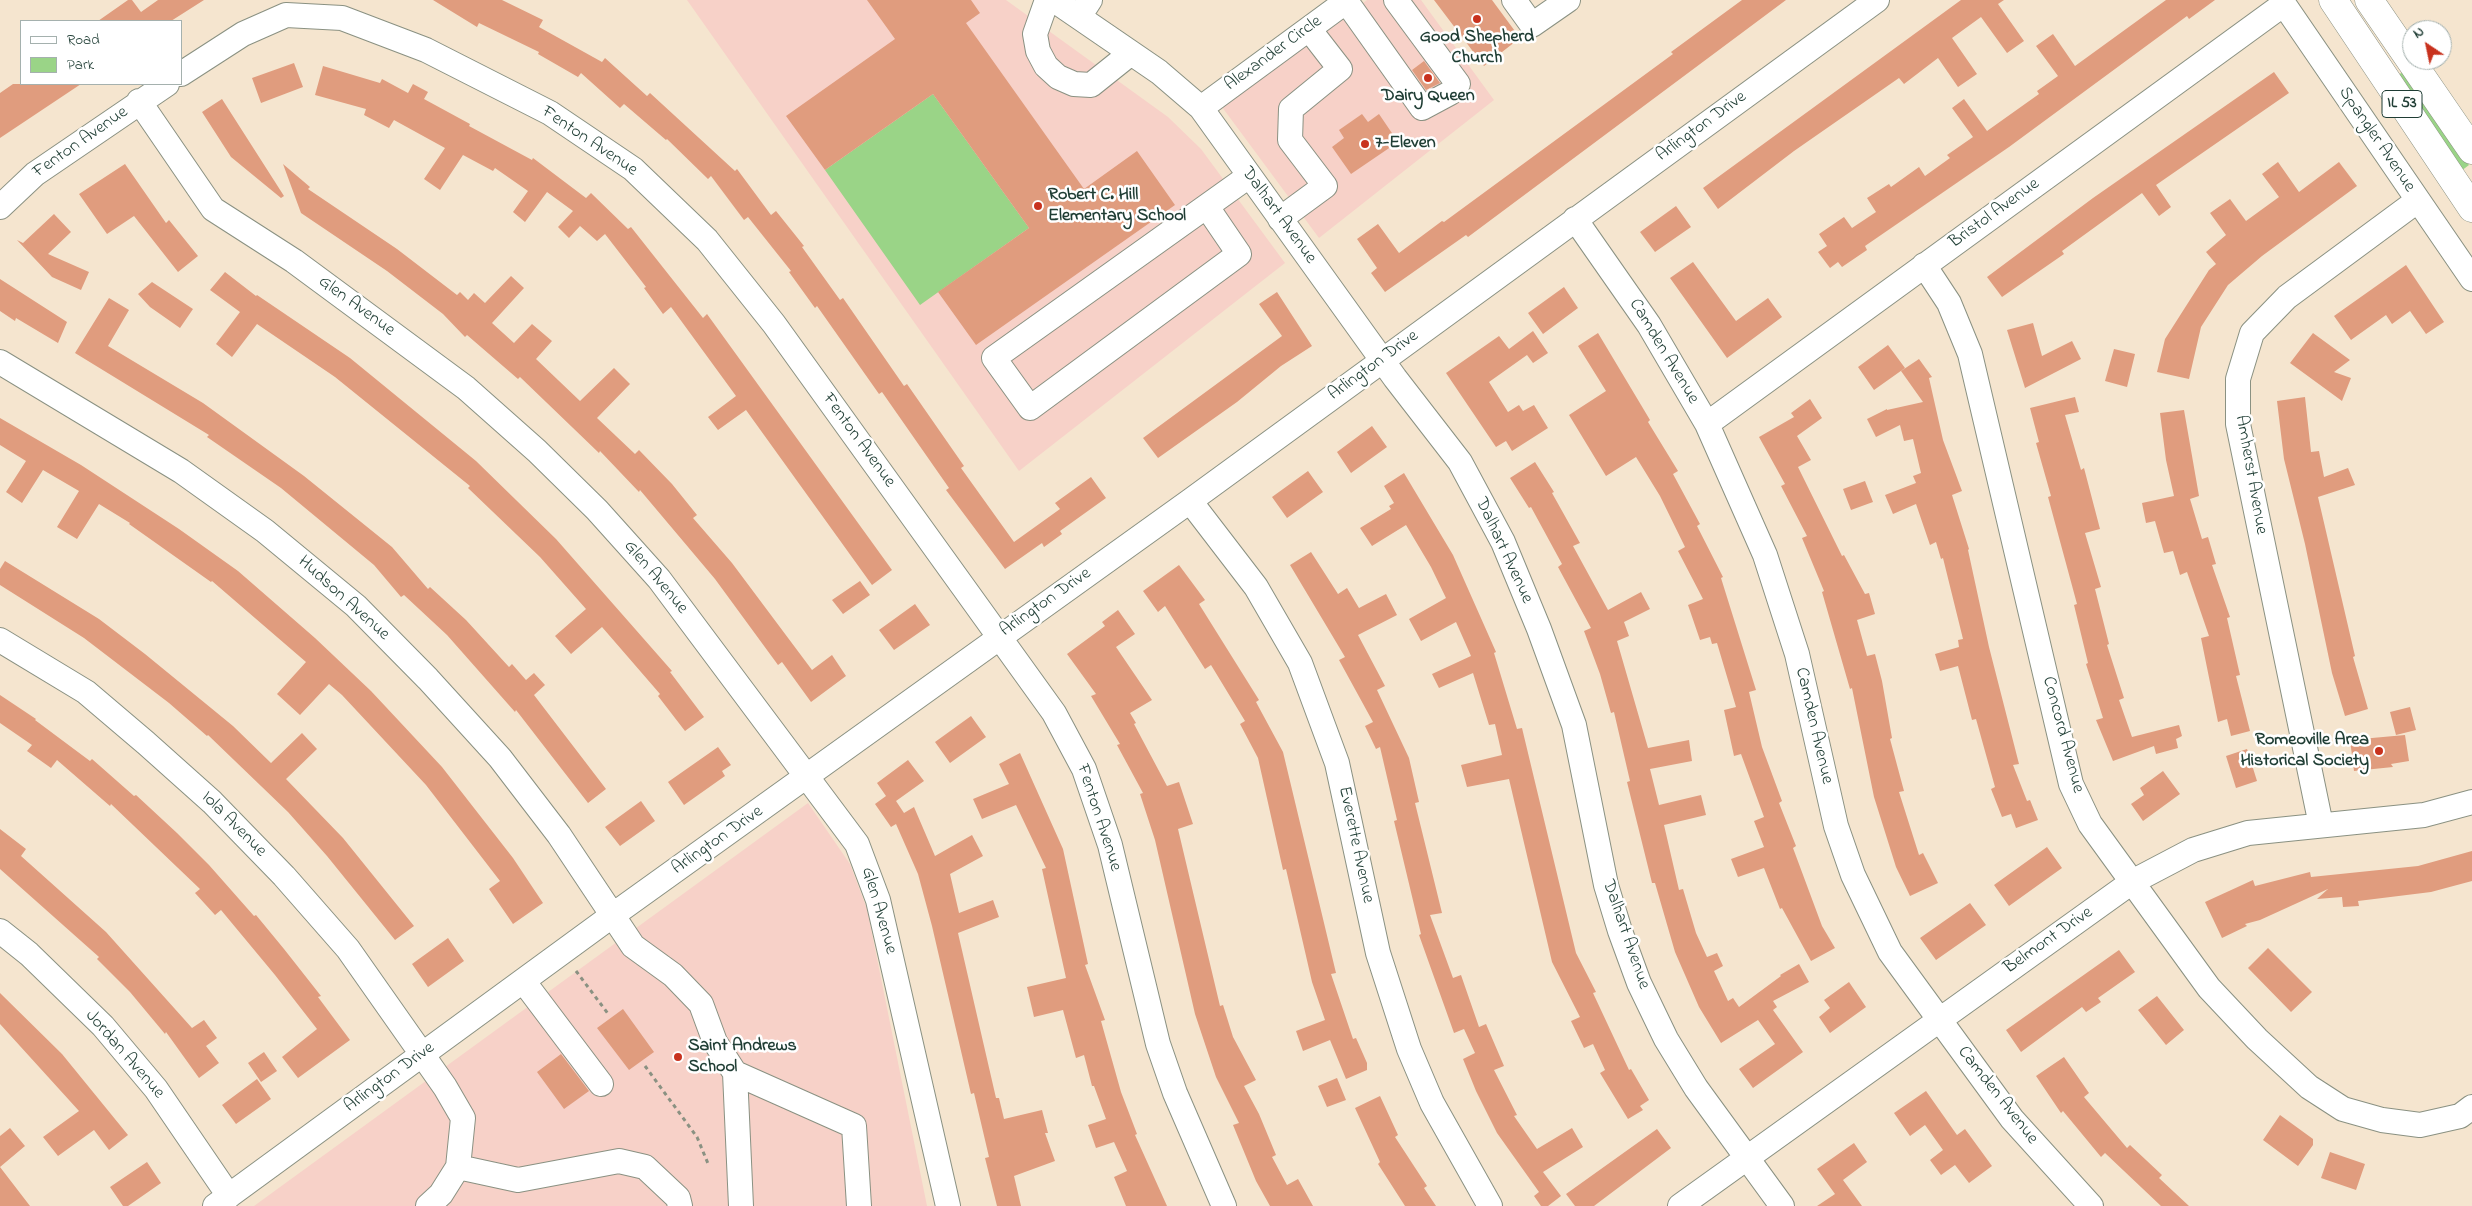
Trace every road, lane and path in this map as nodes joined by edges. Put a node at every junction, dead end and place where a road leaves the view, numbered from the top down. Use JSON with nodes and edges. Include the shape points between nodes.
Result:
{"nodes":[{"id":1,"x":1048,"y":0,"type":"edge"},
{"id":2,"x":1054,"y":0,"type":"edge"},
{"id":3,"x":1396,"y":0,"type":"edge"},
{"id":4,"x":1514,"y":0,"type":"edge"},
{"id":5,"x":1568,"y":0,"type":"edge"},
{"id":6,"x":1877,"y":0,"type":"edge"},
{"id":7,"x":2334,"y":0,"type":"edge"},
{"id":8,"x":2369,"y":0,"type":"edge"},
{"id":9,"x":1347,"y":1,"type":"edge"},
{"id":10,"x":2282,"y":2,"type":"edge"},
{"id":11,"x":1084,"y":9,"type":"edge"},
{"id":12,"x":1309,"y":29,"type":"junction"},
{"id":13,"x":1131,"y":53,"type":"junction"},
{"id":14,"x":182,"y":73,"type":"edge"},
{"id":15,"x":164,"y":85,"type":"edge"},
{"id":16,"x":139,"y":101,"type":"junction"},
{"id":17,"x":1201,"y":108,"type":"junction"},
{"id":18,"x":2472,"y":150,"type":"edge"},
{"id":19,"x":1249,"y":176,"type":"junction"},
{"id":20,"x":2417,"y":201,"type":"junction"},
{"id":21,"x":0,"y":207,"type":"edge"},
{"id":22,"x":1207,"y":207,"type":"junction"},
{"id":23,"x":2472,"y":208,"type":"edge"},
{"id":24,"x":1280,"y":219,"type":"junction"},
{"id":25,"x":1575,"y":219,"type":"junction"},
{"id":26,"x":1924,"y":265,"type":"junction"},
{"id":27,"x":2472,"y":279,"type":"edge"},
{"id":28,"x":1382,"y":360,"type":"junction"},
{"id":29,"x":0,"y":362,"type":"edge"},
{"id":30,"x":1707,"y":424,"type":"junction"},
{"id":31,"x":1190,"y":500,"type":"junction"},
{"id":32,"x":998,"y":636,"type":"junction"},
{"id":33,"x":0,"y":640,"type":"edge"},
{"id":34,"x":806,"y":778,"type":"junction"},
{"id":35,"x":2472,"y":802,"type":"edge"},
{"id":36,"x":2321,"y":825,"type":"junction"},
{"id":37,"x":2132,"y":882,"type":"junction"},
{"id":38,"x":613,"y":915,"type":"junction"},
{"id":39,"x":0,"y":931,"type":"edge"},
{"id":40,"x":576,"y":971,"type":"dead end"},
{"id":41,"x":524,"y":982,"type":"junction"},
{"id":42,"x":608,"y":1015,"type":"dead end"},
{"id":43,"x":1938,"y":1020,"type":"junction"},
{"id":44,"x":422,"y":1056,"type":"junction"},
{"id":45,"x":645,"y":1066,"type":"dead end"},
{"id":46,"x":736,"y":1073,"type":"junction"},
{"id":47,"x":601,"y":1084,"type":"dead end"},
{"id":48,"x":2472,"y":1107,"type":"edge"},
{"id":49,"x":1746,"y":1158,"type":"junction"},
{"id":50,"x":709,"y":1166,"type":"dead end"},
{"id":51,"x":458,"y":1167,"type":"junction"},
{"id":52,"x":222,"y":1201,"type":"edge"},
{"id":53,"x":428,"y":1206,"type":"edge"},
{"id":54,"x":680,"y":1206,"type":"edge"},
{"id":55,"x":741,"y":1206,"type":"edge"},
{"id":56,"x":859,"y":1206,"type":"edge"},
{"id":57,"x":948,"y":1206,"type":"edge"},
{"id":58,"x":1224,"y":1206,"type":"edge"},
{"id":59,"x":1490,"y":1206,"type":"edge"},
{"id":60,"x":1680,"y":1206,"type":"edge"},
{"id":61,"x":1782,"y":1206,"type":"edge"},
{"id":62,"x":2092,"y":1206,"type":"edge"}],
"edges":[{"from":1,"to":13,"type":"street","via":[[1035,34],[1038,51],[1046,66],[1058,77],[1074,84],[1091,85]]},
{"from":2,"to":11,"type":"street","name":"Dalhart Avenue"},
{"from":3,"to":9,"type":"street","via":[[1458,84],[1422,108]]},
{"from":4,"to":5,"type":"street","via":[[1532,25]]},
{"from":6,"to":25,"type":"street","name":"Arlington Drive"},
{"from":7,"to":23,"type":"main road","number":"IL 53"},
{"from":8,"to":18,"type":"main road","number":"IL 53"},
{"from":9,"to":12,"type":"street","name":"Alexander Circle"},
{"from":10,"to":20,"type":"street","name":"Spangler Avenue"},
{"from":10,"to":26,"type":"street","name":"Bristol Avenue"},
{"from":11,"to":13,"type":"street","name":"Dalhart Avenue"},
{"from":12,"to":17,"type":"street","name":"Alexander Circle"},
{"from":12,"to":24,"type":"street","via":[[1340,69],[1291,110],[1290,140],[1325,186]]},
{"from":13,"to":17,"type":"street","name":"Dalhart Avenue"},
{"from":14,"to":32,"type":"street","name":"Fenton Avenue","via":[[243,34],[286,15],[342,18],[426,50],[550,113],[633,168],[707,240],[774,324]]},
{"from":15,"to":16,"type":"street","name":"Fenton Avenue"},
{"from":16,"to":21,"type":"street","name":"Fenton Avenue","via":[[35,174]]},
{"from":16,"to":34,"type":"street","name":"Glen Avenue","via":[[213,209],[294,261],[466,388],[597,510],[659,580]]},
{"from":17,"to":19,"type":"street","name":"Dalhart Avenue"},
{"from":19,"to":22,"type":"street"},
{"from":19,"to":24,"type":"street","name":"Dalhart Avenue"},
{"from":20,"to":27,"type":"street","name":"Spangler Avenue"},
{"from":20,"to":36,"type":"street","name":"Amherst Avenue","via":[[2287,297],[2252,333],[2238,379],[2238,424]]},
{"from":22,"to":22,"type":"street","via":[[994,358],[1030,408],[1239,254]]},
{"from":24,"to":28,"type":"street","name":"Dalhart Avenue"},
{"from":25,"to":28,"type":"street","name":"Arlington Drive"},
{"from":25,"to":30,"type":"street","name":"Camden Avenue","via":[[1649,325]]},
{"from":26,"to":30,"type":"street","name":"Bristol Avenue"},
{"from":26,"to":37,"type":"street","name":"Concord Avenue","via":[[1949,303],[1970,354],[2071,784],[2090,824]]},
{"from":28,"to":31,"type":"street","name":"Arlington Drive"},
{"from":28,"to":49,"type":"street","name":"Dalhart Avenue","via":[[1460,462],[1503,542],[1574,725],[1606,885],[1639,983],[1696,1088]]},
{"from":29,"to":38,"type":"street","name":"Hudson Avenue","via":[[181,471],[265,531],[356,606],[500,758],[559,835]]},
{"from":30,"to":43,"type":"street","name":"Camden Avenue","via":[[1765,555],[1777,591],[1797,654],[1836,826],[1853,875],[1890,952]]},
{"from":31,"to":32,"type":"street","name":"Arlington Drive"},
{"from":31,"to":59,"type":"street","name":"Everette Avenue","via":[[1256,587],[1300,664],[1337,763],[1378,953],[1409,1049],[1432,1103]]},
{"from":32,"to":34,"type":"street","name":"Arlington Drive"},
{"from":32,"to":58,"type":"street","name":"Fenton Avenue","via":[[1054,713],[1084,769],[1110,846],[1158,1044],[1175,1093]]},
{"from":33,"to":44,"type":"street","name":"Iola Avenue","via":[[86,692],[212,802],[284,876],[348,949]]},
{"from":34,"to":38,"type":"street","name":"Arlington Drive"},
{"from":34,"to":57,"type":"street","name":"Glen Avenue","via":[[857,844],[878,900]]},
{"from":35,"to":36,"type":"street","name":"Belmont Drive","via":[[2424,815]]},
{"from":36,"to":37,"type":"street","name":"Belmont Drive","via":[[2230,838],[2193,850]]},
{"from":37,"to":43,"type":"street","name":"Belmont Drive"},
{"from":37,"to":48,"type":"street","name":"Concord Avenue","via":[[2209,988],[2309,1087],[2336,1105],[2382,1120],[2420,1125],[2460,1116]]},
{"from":38,"to":41,"type":"street","name":"Arlington Drive"},
{"from":38,"to":46,"type":"street","name":"Hudson Avenue","via":[[633,946],[674,975],[701,1004],[715,1042]]},
{"from":39,"to":52,"type":"street","name":"Jordan Avenue","via":[[29,954],[103,1026],[156,1089]]},
{"from":40,"to":42,"type":"path"},
{"from":41,"to":44,"type":"street","name":"Arlington Drive"},
{"from":41,"to":47,"type":"street"},
{"from":43,"to":49,"type":"street","name":"Belmont Drive"},
{"from":43,"to":62,"type":"street","name":"Camden Avenue","via":[[2012,1119]]},
{"from":44,"to":51,"type":"street","name":"Iola Avenue","via":[[463,1118]]},
{"from":44,"to":52,"type":"street","name":"Arlington Drive"},
{"from":45,"to":50,"type":"path","via":[[697,1137]]},
{"from":46,"to":55,"type":"street"},
{"from":46,"to":56,"type":"street","via":[[854,1126]]},
{"from":49,"to":60,"type":"street","name":"Belmont Drive"},
{"from":49,"to":61,"type":"street","name":"Dalhart Avenue"},
{"from":51,"to":53,"type":"street"},
{"from":51,"to":54,"type":"street","via":[[518,1180],[619,1161],[645,1167],[678,1198]]}]}
